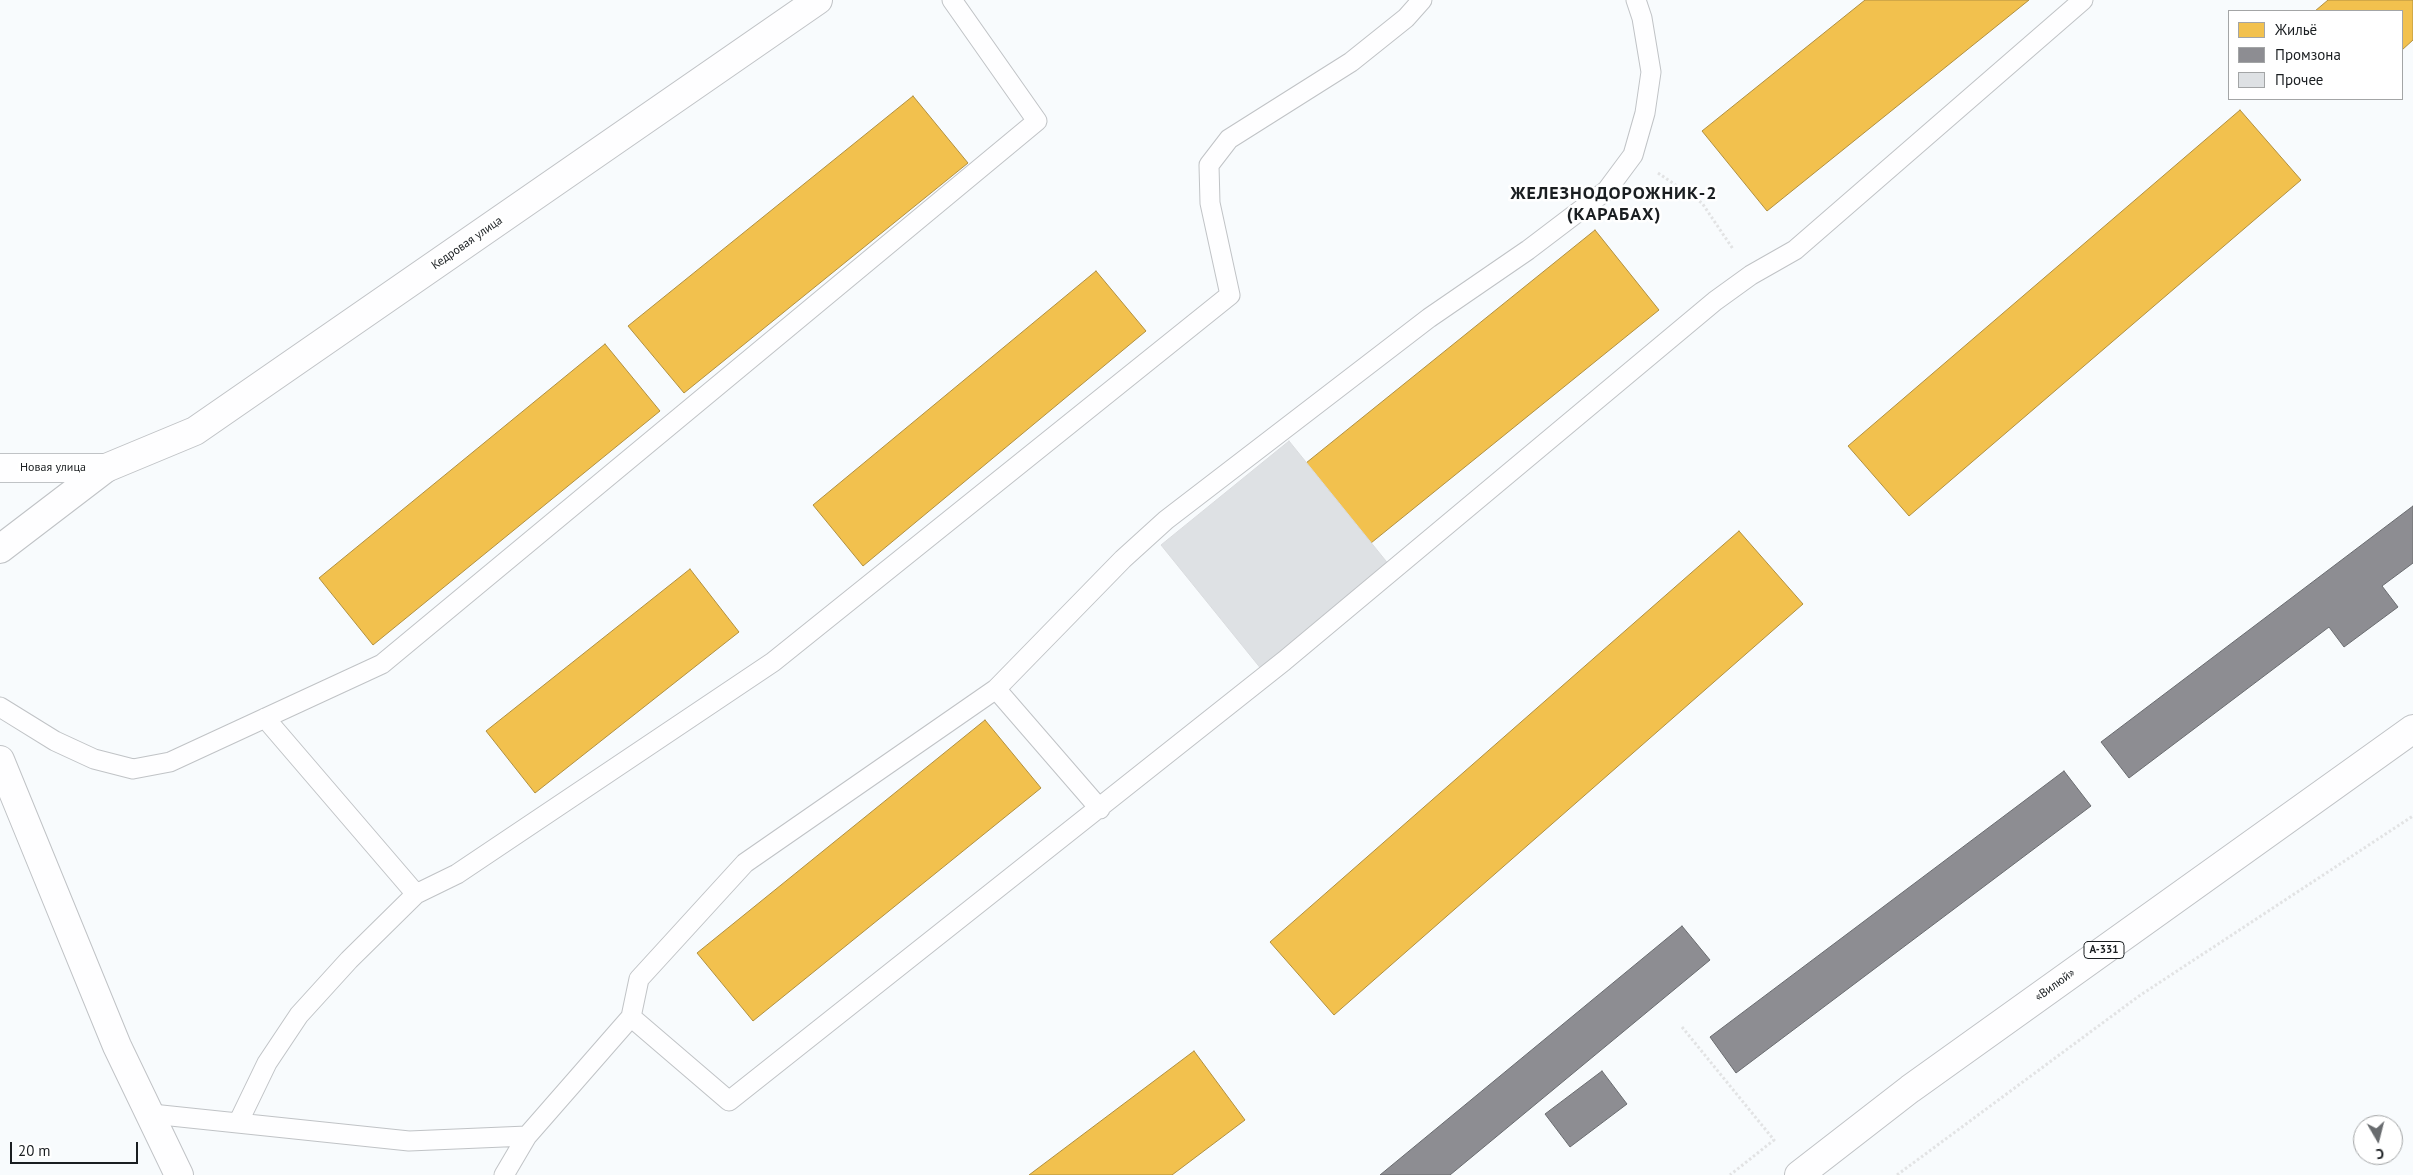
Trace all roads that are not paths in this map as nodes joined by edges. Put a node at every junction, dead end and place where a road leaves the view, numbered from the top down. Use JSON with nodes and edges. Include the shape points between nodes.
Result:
{"nodes":[{"id":1,"x":818,"y":0,"type":"edge"},
{"id":2,"x":952,"y":0,"type":"edge"},
{"id":3,"x":1422,"y":0,"type":"edge"},
{"id":4,"x":1636,"y":0,"type":"edge"},
{"id":5,"x":2083,"y":0,"type":"edge"},
{"id":6,"x":0,"y":468,"type":"edge"},
{"id":7,"x":106,"y":468,"type":"junction"},
{"id":8,"x":0,"y":549,"type":"edge"},
{"id":9,"x":996,"y":689,"type":"junction"},
{"id":10,"x":0,"y":708,"type":"edge"},
{"id":11,"x":265,"y":718,"type":"junction"},
{"id":12,"x":2413,"y":729,"type":"edge"},
{"id":13,"x":0,"y":760,"type":"edge"},
{"id":14,"x":1100,"y":809,"type":"junction"},
{"id":15,"x":416,"y":894,"type":"junction"},
{"id":16,"x":631,"y":1017,"type":"junction"},
{"id":17,"x":152,"y":1114,"type":"junction"},
{"id":18,"x":238,"y":1123,"type":"junction"},
{"id":19,"x":527,"y":1136,"type":"junction"},
{"id":20,"x":179,"y":1175,"type":"edge"},
{"id":21,"x":504,"y":1175,"type":"edge"},
{"id":22,"x":1799,"y":1175,"type":"edge"}],
"edges":[{"from":1,"to":7,"type":"main road","name":"Кедровая улица","via":[[195,431]]},
{"from":2,"to":11,"type":"lane","via":[[1037,121],[382,664]]},
{"from":3,"to":15,"type":"lane","via":[[1406,18],[1351,62],[1229,140],[1209,165],[1210,203],[1230,295],[774,662],[457,874]]},
{"from":4,"to":9,"type":"lane","via":[[1651,72],[1645,113],[1633,155],[1607,190],[1528,250],[1429,318],[1166,520],[1123,559]]},
{"from":5,"to":14,"type":"lane","via":[[1795,250],[1715,301],[1284,661]]},
{"from":6,"to":7,"type":"main road","name":"Новая улица"},
{"from":7,"to":8,"type":"main road"},
{"from":9,"to":14,"type":"lane"},
{"from":9,"to":16,"type":"lane","via":[[745,863],[639,979]]},
{"from":10,"to":11,"type":"lane","via":[[55,741],[94,759],[133,769],[170,762]]},
{"from":11,"to":15,"type":"lane"},
{"from":12,"to":22,"type":"main road","name":"«Вилюй»","number":"А-331","via":[[1910,1089]]},
{"from":13,"to":17,"type":"main road","via":[[117,1046]]},
{"from":14,"to":16,"type":"lane","via":[[729,1101]]},
{"from":15,"to":18,"type":"lane","via":[[299,1015],[267,1063]]},
{"from":16,"to":19,"type":"lane"},
{"from":17,"to":18,"type":"lane"},
{"from":17,"to":20,"type":"main road"},
{"from":18,"to":19,"type":"lane","via":[[409,1141]]},
{"from":19,"to":21,"type":"lane"}]}
